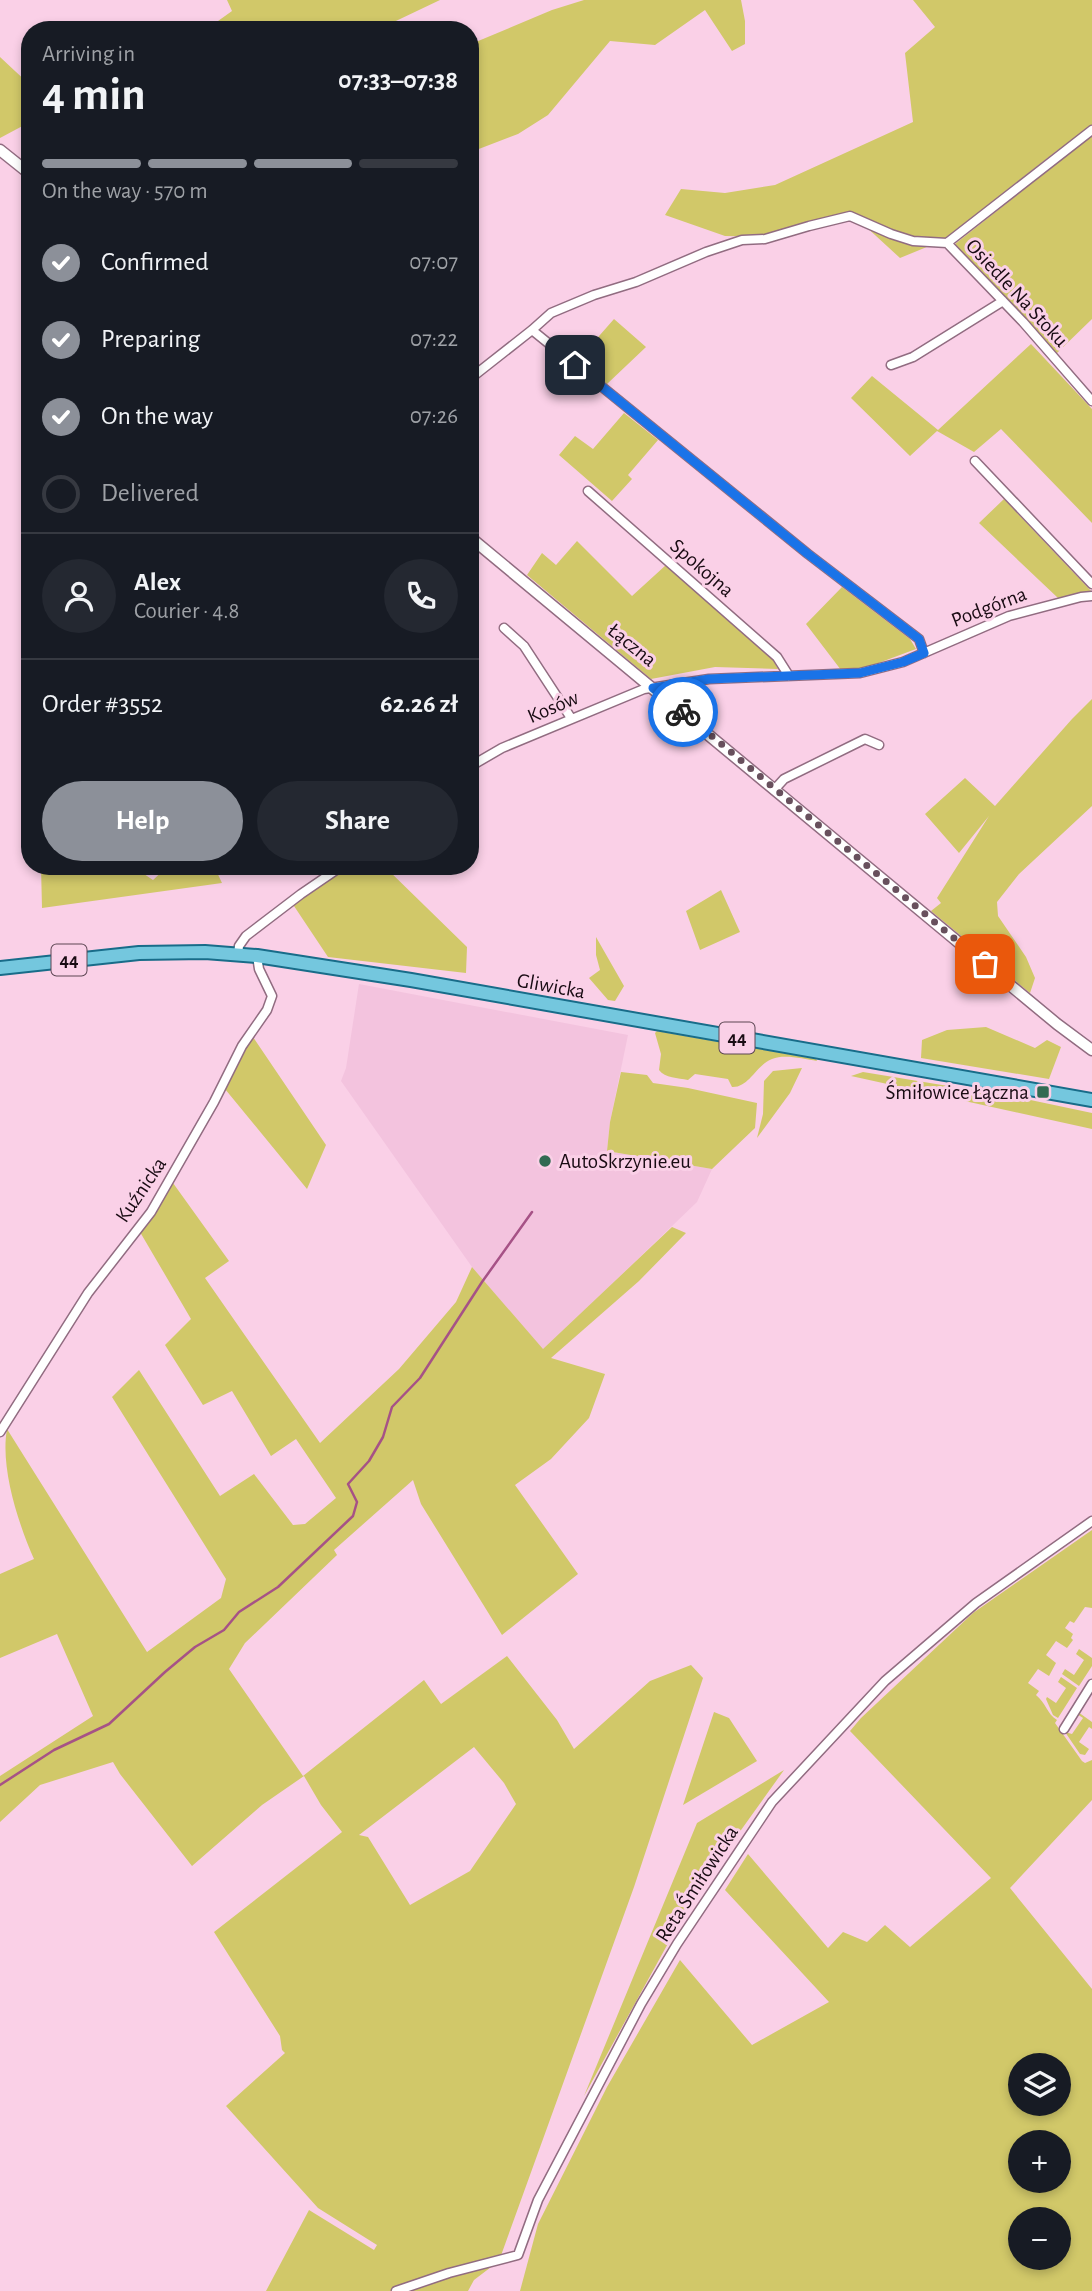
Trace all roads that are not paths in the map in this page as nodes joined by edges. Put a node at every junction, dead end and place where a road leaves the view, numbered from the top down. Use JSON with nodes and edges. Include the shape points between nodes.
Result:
{"nodes":[{"id":1,"x":1092,"y":130,"type":"edge"},
{"id":2,"x":0,"y":150,"type":"edge"},
{"id":3,"x":21,"y":167,"type":"edge"},
{"id":4,"x":947,"y":243,"type":"junction"},
{"id":5,"x":1003,"y":302,"type":"junction"},
{"id":6,"x":532,"y":330,"type":"junction"},
{"id":7,"x":891,"y":365,"type":"dead end"},
{"id":8,"x":479,"y":372,"type":"edge"},
{"id":9,"x":1092,"y":401,"type":"edge"},
{"id":10,"x":975,"y":461,"type":"dead end"},
{"id":11,"x":588,"y":491,"type":"dead end"},
{"id":12,"x":479,"y":545,"type":"edge"},
{"id":13,"x":1092,"y":584,"type":"edge"},
{"id":14,"x":1092,"y":596,"type":"edge"},
{"id":15,"x":505,"y":628,"type":"dead end"},
{"id":16,"x":924,"y":653,"type":"junction"},
{"id":17,"x":789,"y":676,"type":"junction"},
{"id":18,"x":653,"y":688,"type":"junction"},
{"id":19,"x":571,"y":718,"type":"junction"},
{"id":20,"x":879,"y":745,"type":"dead end"},
{"id":21,"x":479,"y":761,"type":"edge"},
{"id":22,"x":774,"y":790,"type":"junction"},
{"id":23,"x":329,"y":875,"type":"edge"},
{"id":24,"x":238,"y":954,"type":"junction"},
{"id":25,"x":257,"y":956,"type":"junction"},
{"id":26,"x":0,"y":968,"type":"edge"},
{"id":27,"x":1092,"y":1050,"type":"edge"},
{"id":28,"x":1092,"y":1100,"type":"edge"},
{"id":29,"x":0,"y":1432,"type":"edge"},
{"id":30,"x":1092,"y":1521,"type":"edge"},
{"id":31,"x":1092,"y":1684,"type":"edge"},
{"id":32,"x":1063,"y":1729,"type":"dead end"},
{"id":33,"x":396,"y":2291,"type":"edge"}],
"edges":[{"from":1,"to":4,"type":"street"},
{"from":2,"to":3,"type":"street"},
{"from":4,"to":5,"type":"street","name":"Osiedle Na Stoku"},
{"from":4,"to":6,"type":"street","name":"Osiedle Na Stoku","via":[[913,241],[850,216],[706,252],[551,313]]},
{"from":5,"to":7,"type":"street","via":[[913,357]]},
{"from":5,"to":9,"type":"street","name":"Osiedle Na Stoku"},
{"from":6,"to":8,"type":"street"},
{"from":6,"to":16,"type":"street","via":[[919,639]]},
{"from":10,"to":13,"type":"street"},
{"from":11,"to":17,"type":"street","name":"Spokojna","via":[[777,657]]},
{"from":12,"to":18,"type":"street","name":"Łączna"},
{"from":14,"to":16,"type":"street","name":"Podgórna","via":[[1009,615]]},
{"from":15,"to":19,"type":"street","via":[[524,646]]},
{"from":16,"to":17,"type":"street","name":"Podgórna","via":[[860,673]]},
{"from":17,"to":18,"type":"street","name":"Podgórna","via":[[709,679]]},
{"from":18,"to":19,"type":"street","name":"Kosów"},
{"from":18,"to":22,"type":"street","name":"Łączna"},
{"from":19,"to":21,"type":"street","name":"Kosów"},
{"from":20,"to":22,"type":"street","via":[[865,739],[784,779]]},
{"from":22,"to":27,"type":"street","name":"Łączna"},
{"from":23,"to":24,"type":"street","via":[[246,936]]},
{"from":24,"to":25,"type":"main road","name":"Gliwicka","number":"44"},
{"from":24,"to":26,"type":"main road","name":"Gliwicka","number":"44","via":[[121,954]]},
{"from":25,"to":28,"type":"main road","name":"Gliwicka","number":"44"},
{"from":25,"to":29,"type":"street","name":"Kuźnicka","via":[[272,996],[267,1010],[242,1046],[151,1212],[88,1293]]},
{"from":30,"to":33,"type":"street","name":"Reta Śmiłowicka","via":[[976,1604],[885,1681],[772,1802],[641,2004],[538,2200],[518,2255]]},
{"from":31,"to":32,"type":"street"}]}
